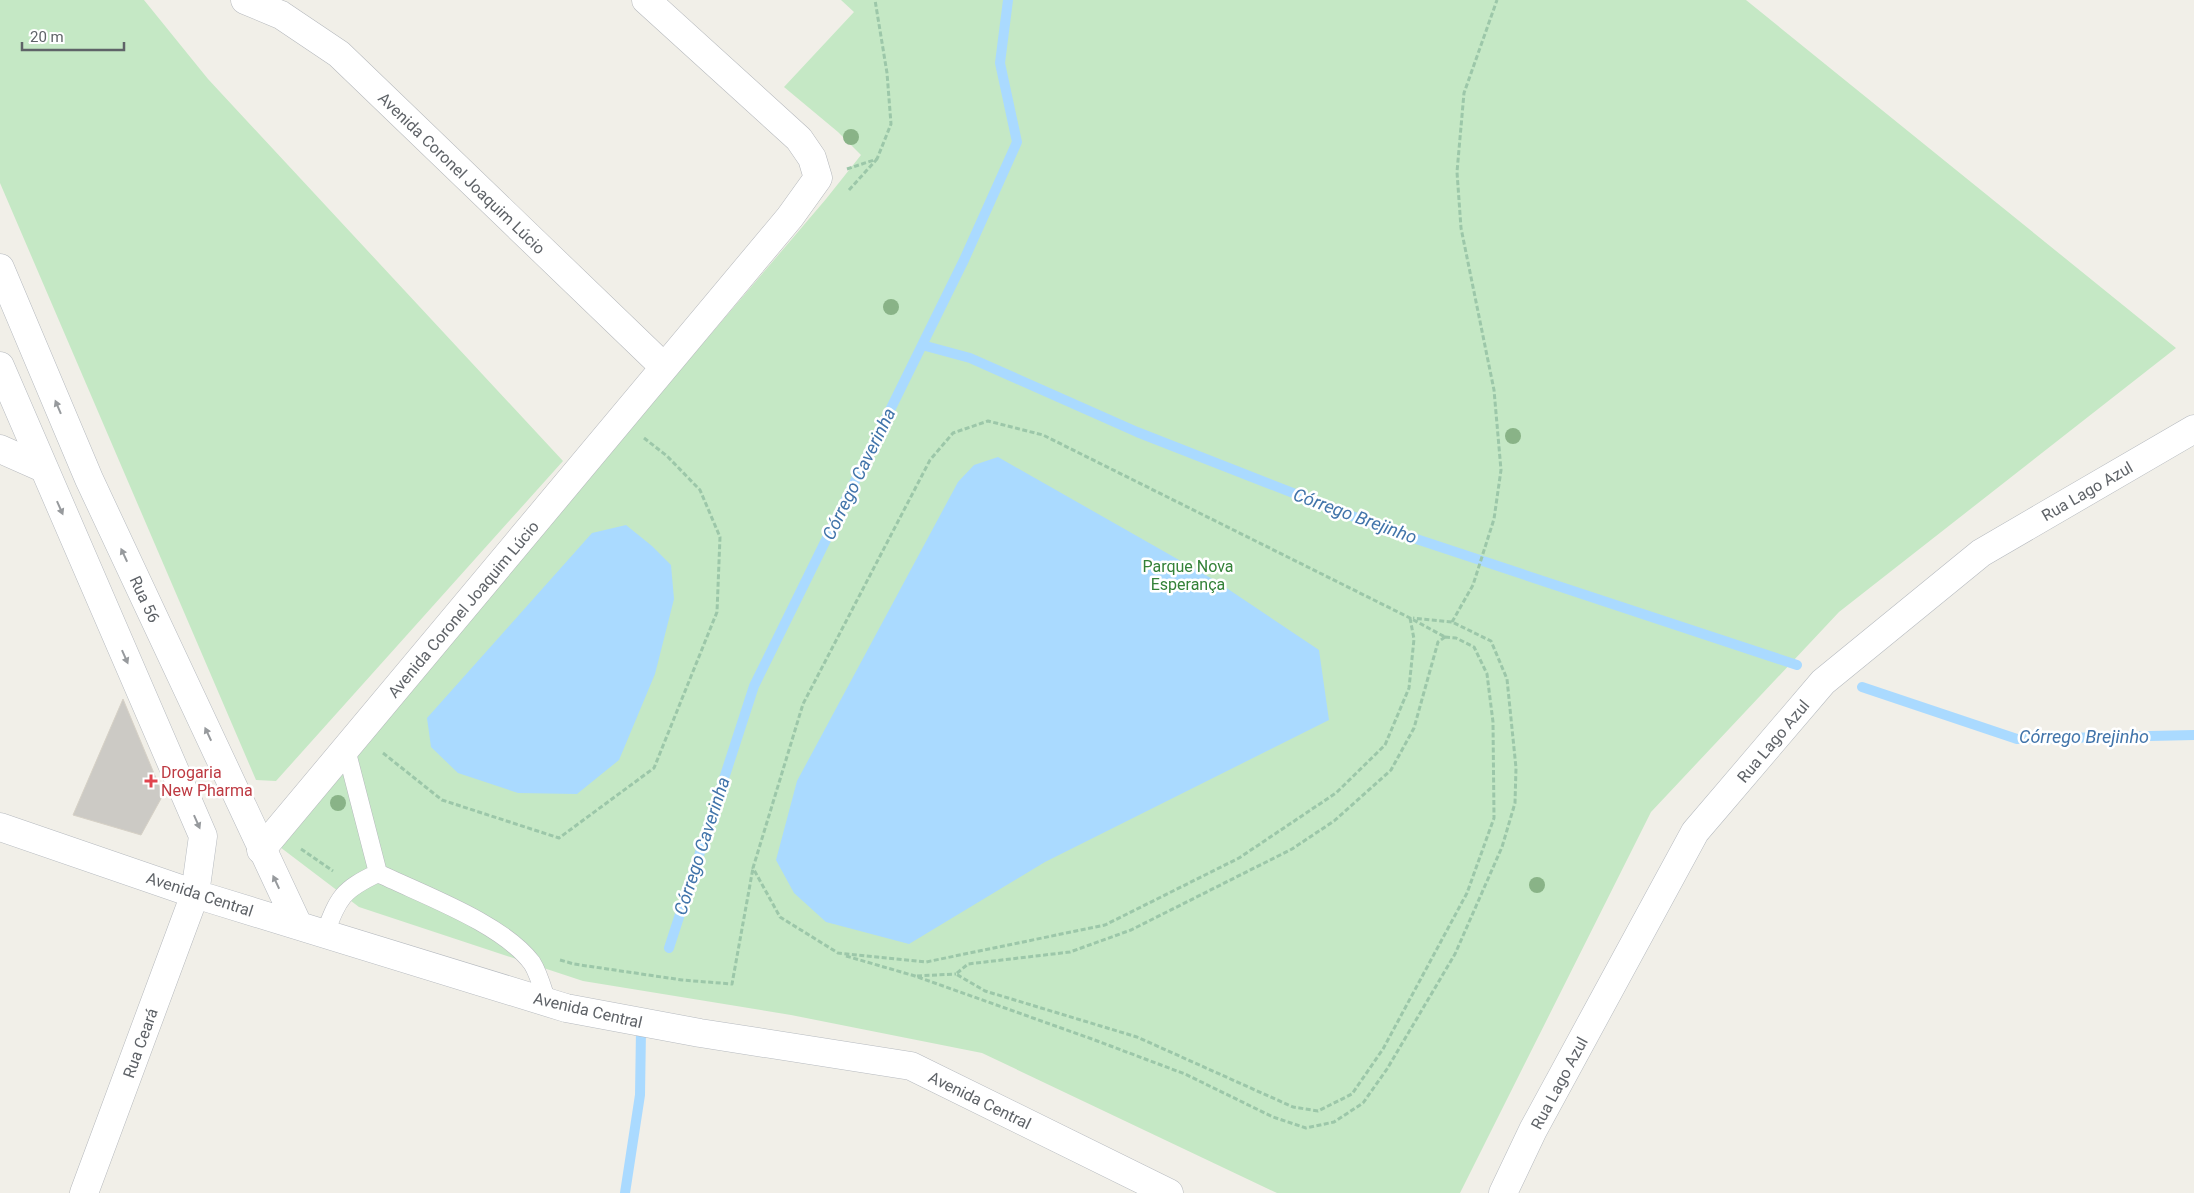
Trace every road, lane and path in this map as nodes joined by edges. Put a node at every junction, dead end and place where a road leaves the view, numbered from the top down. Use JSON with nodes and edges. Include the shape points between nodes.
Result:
{"nodes":[{"id":1,"x":244,"y":0,"type":"edge"},
{"id":2,"x":646,"y":0,"type":"edge"},
{"id":3,"x":875,"y":0,"type":"edge"},
{"id":4,"x":1498,"y":0,"type":"edge"},
{"id":5,"x":818,"y":178,"type":"junction"},
{"id":6,"x":0,"y":268,"type":"edge"},
{"id":7,"x":0,"y":366,"type":"edge"},
{"id":8,"x":664,"y":367,"type":"junction"},
{"id":9,"x":2194,"y":428,"type":"edge"},
{"id":10,"x":640,"y":435,"type":"dead end"},
{"id":11,"x":0,"y":449,"type":"edge"},
{"id":12,"x":43,"y":468,"type":"junction"},
{"id":13,"x":1410,"y":618,"type":"junction"},
{"id":14,"x":1452,"y":622,"type":"junction"},
{"id":15,"x":1445,"y":637,"type":"junction"},
{"id":16,"x":353,"y":742,"type":"junction"},
{"id":17,"x":0,"y":827,"type":"edge"},
{"id":18,"x":261,"y":850,"type":"junction"},
{"id":19,"x":752,"y":868,"type":"junction"},
{"id":20,"x":378,"y":873,"type":"junction"},
{"id":21,"x":195,"y":894,"type":"junction"},
{"id":22,"x":298,"y":925,"type":"junction"},
{"id":23,"x":324,"y":933,"type":"junction"},
{"id":24,"x":838,"y":954,"type":"junction"},
{"id":25,"x":636,"y":974,"type":"dead end"},
{"id":26,"x":956,"y":974,"type":"junction"},
{"id":27,"x":915,"y":976,"type":"junction"},
{"id":28,"x":556,"y":1005,"type":"junction"},
{"id":29,"x":84,"y":1193,"type":"edge"},
{"id":30,"x":1169,"y":1193,"type":"edge"},
{"id":31,"x":1504,"y":1193,"type":"edge"}],
"edges":[{"from":1,"to":8,"type":"street","name":"Avenida Coronel Joaquim Lúcio","via":[[282,15],[340,54]]},
{"from":2,"to":5,"type":"street","via":[[799,140],[812,158]]},
{"from":3,"to":5,"type":"path","via":[[887,73],[891,124],[877,159]]},
{"from":4,"to":14,"type":"path","via":[[1464,93],[1457,172],[1461,228],[1494,390],[1502,470],[1494,519],[1473,585]]},
{"from":5,"to":8,"type":"street","name":"Avenida Coronel Joaquim Lúcio","via":[[790,217]]},
{"from":18,"to":6,"type":"street","name":"Rua 56","one_way":true,"via":[[88,479]]},
{"from":7,"to":12,"type":"street"},
{"from":8,"to":16,"type":"street","name":"Avenida Coronel Joaquim Lúcio"},
{"from":9,"to":31,"type":"street","name":"Rua Lago Azul","via":[[1981,553],[1823,682],[1695,832],[1533,1130]]},
{"from":10,"to":16,"type":"path","via":[[667,456],[700,490],[720,537],[717,612],[654,768],[559,838],[442,800]]},
{"from":11,"to":12,"type":"street"},
{"from":12,"to":21,"type":"street","one_way":true,"via":[[203,836]]},
{"from":13,"to":14,"type":"path"},
{"from":13,"to":15,"type":"path"},
{"from":13,"to":19,"type":"path","via":[[1044,435],[988,422],[953,433],[930,460],[803,704]]},
{"from":13,"to":24,"type":"path","via":[[1414,639],[1409,688],[1385,745],[1336,793],[1239,858],[1105,925],[926,962]]},
{"from":14,"to":27,"type":"path","via":[[1491,641],[1507,679],[1516,768],[1515,803],[1502,847],[1454,954],[1388,1069],[1363,1103],[1334,1122],[1306,1128],[1274,1117],[1185,1074]]},
{"from":15,"to":26,"type":"path","via":[[1438,642],[1414,728],[1391,770],[1334,821],[1292,849],[1131,930],[1070,952],[968,964]]},
{"from":15,"to":26,"type":"path","via":[[1456,638],[1474,647],[1488,674],[1493,722],[1494,818],[1467,893],[1383,1049],[1352,1094],[1318,1111],[1293,1107],[1137,1037],[985,991]]},
{"from":16,"to":18,"type":"street","name":"Avenida Coronel Joaquim Lúcio"},
{"from":16,"to":20,"type":"lane"},
{"from":17,"to":21,"type":"street","name":"Avenida Central"},
{"from":22,"to":18,"type":"street","name":"Rua 56","one_way":true},
{"from":19,"to":24,"type":"path","via":[[780,916]]},
{"from":19,"to":25,"type":"path","via":[[732,984]]},
{"from":20,"to":23,"type":"lane","via":[[352,886],[337,901]]},
{"from":20,"to":28,"type":"lane","via":[[484,924],[517,946],[533,965]]},
{"from":21,"to":22,"type":"street","name":"Avenida Central"},
{"from":21,"to":29,"type":"street","name":"Rua Ceará"},
{"from":22,"to":23,"type":"street","name":"Avenida Central"},
{"from":23,"to":28,"type":"street","name":"Avenida Central"},
{"from":24,"to":27,"type":"path"},
{"from":26,"to":27,"type":"path"},
{"from":28,"to":30,"type":"street","name":"Avenida Central","via":[[700,1033],[910,1066]]}]}
